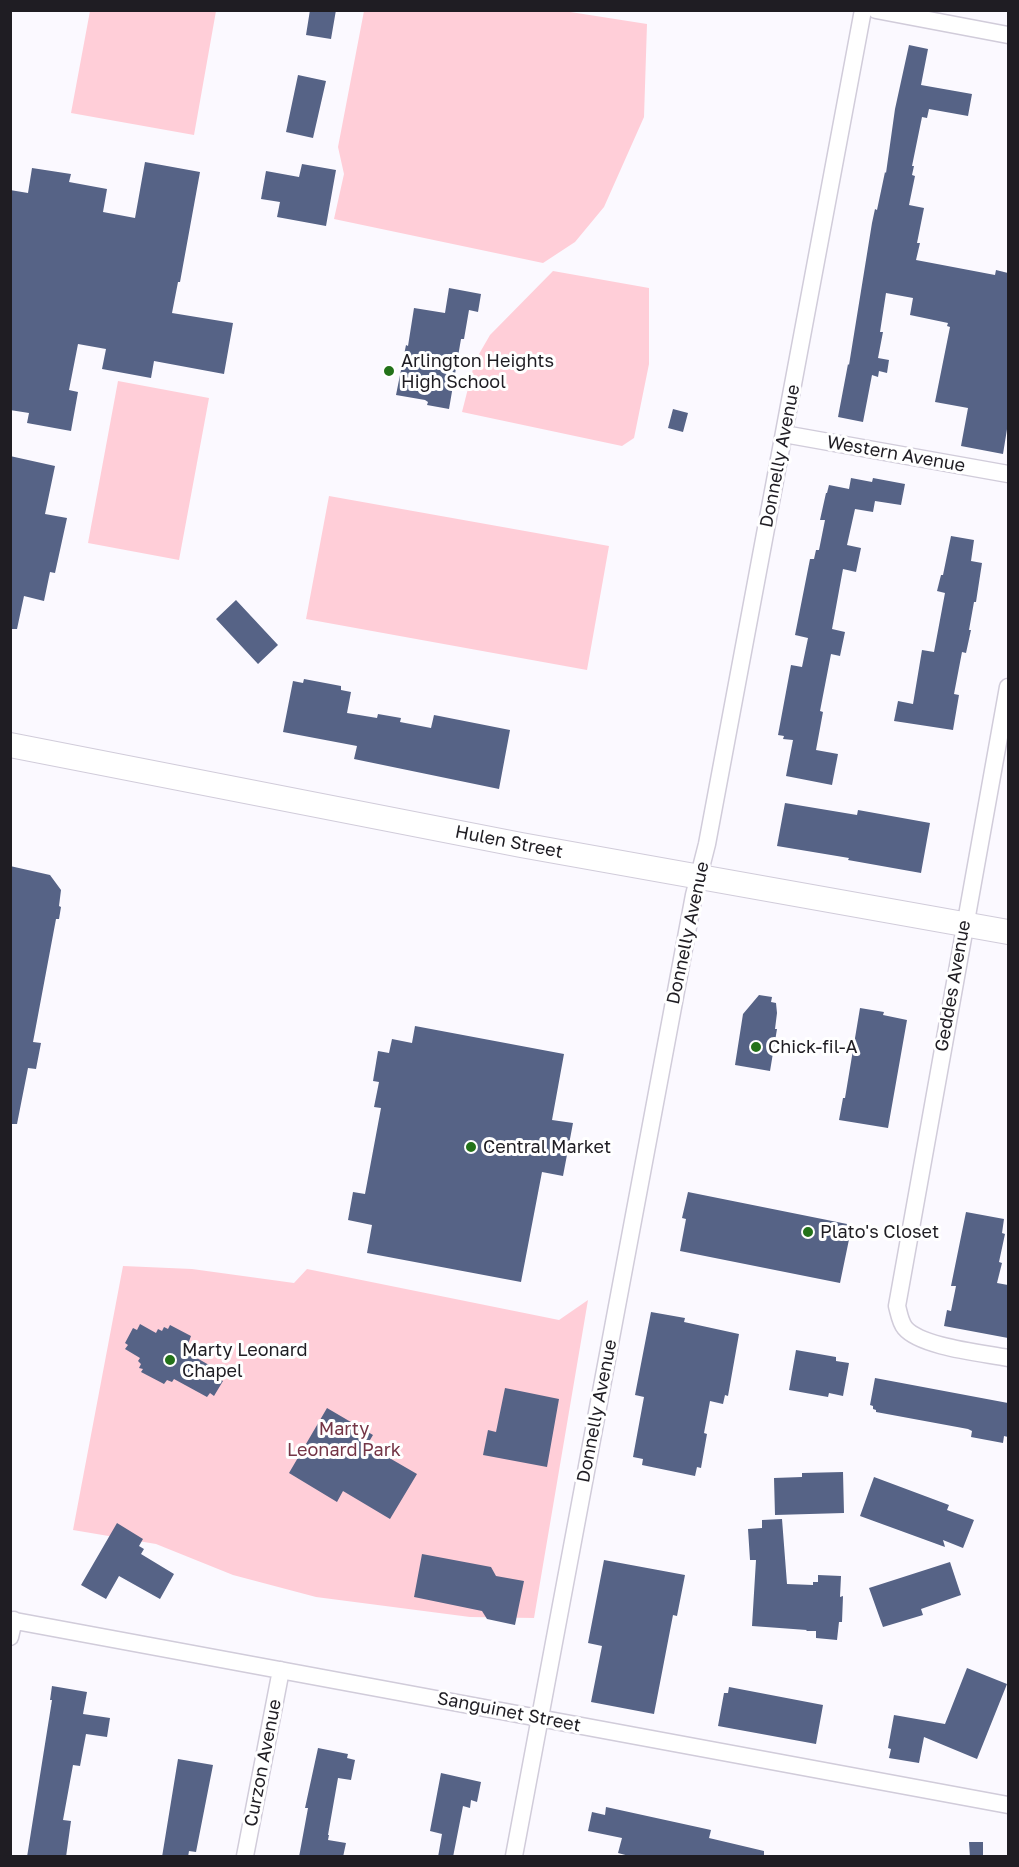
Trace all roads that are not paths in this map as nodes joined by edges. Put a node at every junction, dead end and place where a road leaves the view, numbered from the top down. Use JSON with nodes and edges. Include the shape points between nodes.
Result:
{"nodes":[{"id":1,"x":863,"y":10,"type":"edge"},
{"id":2,"x":876,"y":10,"type":"edge"},
{"id":3,"x":1008,"y":35,"type":"edge"},
{"id":4,"x":784,"y":434,"type":"junction"},
{"id":5,"x":1008,"y":474,"type":"edge"},
{"id":6,"x":1008,"y":687,"type":"edge"},
{"id":7,"x":10,"y":745,"type":"edge"},
{"id":8,"x":698,"y":877,"type":"junction"},
{"id":9,"x":964,"y":925,"type":"junction"},
{"id":10,"x":1008,"y":933,"type":"edge"},
{"id":11,"x":1008,"y":1358,"type":"edge"},
{"id":12,"x":12,"y":1620,"type":"edge"},
{"id":13,"x":10,"y":1637,"type":"edge"},
{"id":14,"x":281,"y":1670,"type":"junction"},
{"id":15,"x":540,"y":1718,"type":"junction"},
{"id":16,"x":1008,"y":1805,"type":"edge"},
{"id":17,"x":245,"y":1857,"type":"edge"},
{"id":18,"x":514,"y":1857,"type":"edge"}],
"edges":[{"from":1,"to":4,"type":"street","name":"Donnelly Avenue"},
{"from":2,"to":3,"type":"street"},
{"from":4,"to":5,"type":"street","name":"Western Avenue"},
{"from":4,"to":8,"type":"street","name":"Donnelly Avenue"},
{"from":6,"to":9,"type":"street","name":"Geddes Avenue"},
{"from":7,"to":8,"type":"main road","name":"Hulen Street"},
{"from":8,"to":9,"type":"main road","name":"Hulen Street"},
{"from":8,"to":15,"type":"street","name":"Donnelly Avenue"},
{"from":9,"to":10,"type":"main road","name":"Hulen Street"},
{"from":9,"to":11,"type":"street","name":"Geddes Avenue","via":[[897,1306],[904,1327],[915,1337]]},
{"from":12,"to":13,"type":"street"},
{"from":12,"to":14,"type":"street","name":"Sanguinet Street"},
{"from":14,"to":15,"type":"street","name":"Sanguinet Street"},
{"from":14,"to":17,"type":"street","name":"Curzon Avenue"},
{"from":15,"to":16,"type":"street","name":"Sanguinet Street"},
{"from":15,"to":18,"type":"street","name":"Donnelly Avenue"}]}
